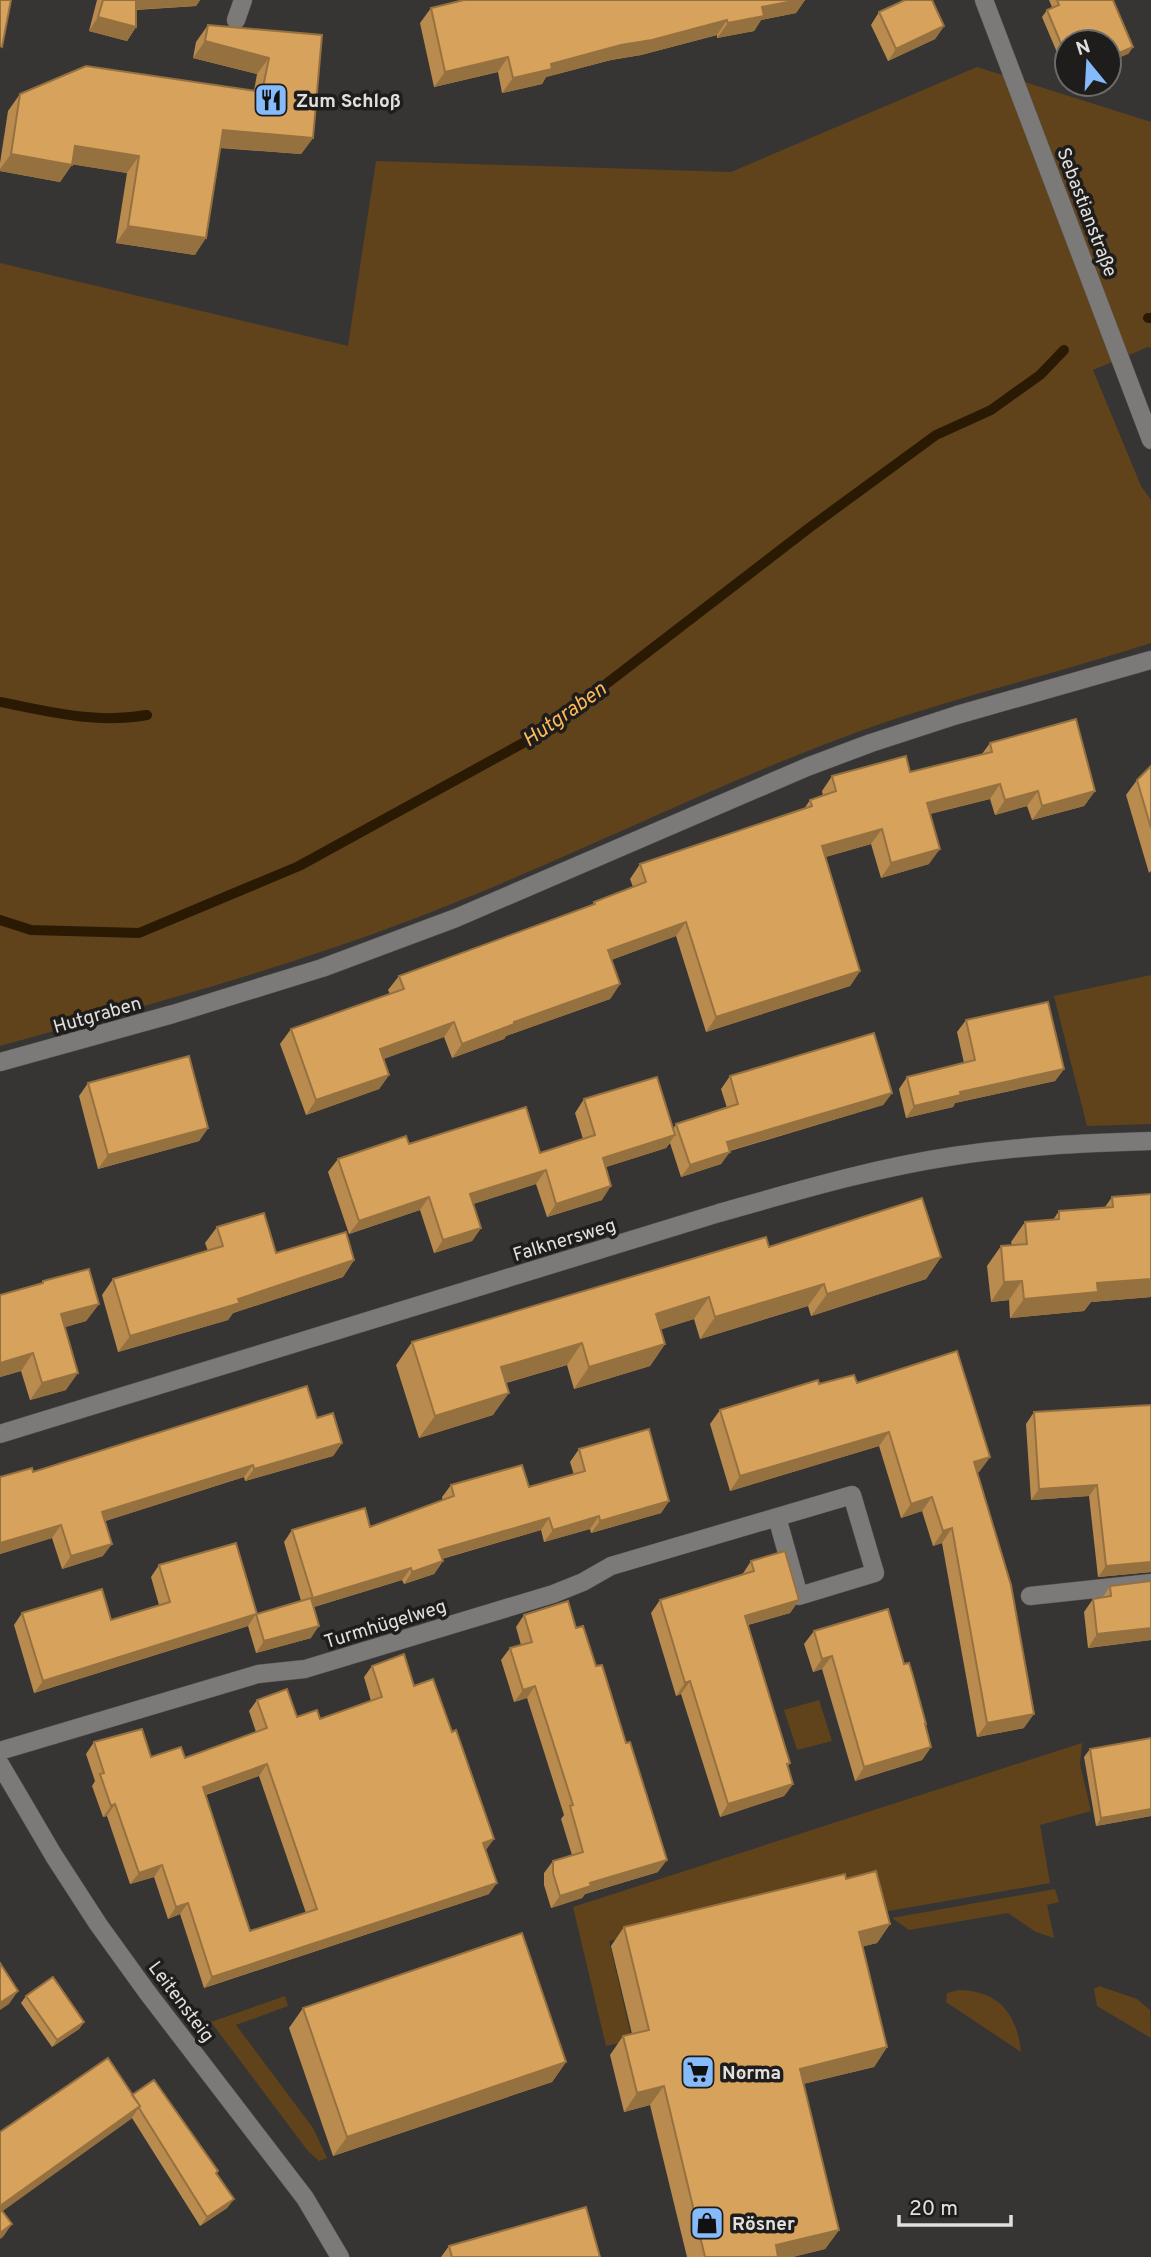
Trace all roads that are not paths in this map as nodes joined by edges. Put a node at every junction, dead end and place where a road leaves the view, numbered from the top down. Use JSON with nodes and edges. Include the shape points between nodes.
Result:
{"nodes":[{"id":1,"x":243,"y":0,"type":"edge"},
{"id":2,"x":984,"y":0,"type":"edge"},
{"id":3,"x":236,"y":20,"type":"dead end"},
{"id":4,"x":1151,"y":440,"type":"edge"},
{"id":5,"x":1151,"y":660,"type":"edge"},
{"id":6,"x":0,"y":1062,"type":"edge"},
{"id":7,"x":1151,"y":1141,"type":"edge"},
{"id":8,"x":0,"y":1434,"type":"edge"},
{"id":9,"x":777,"y":1517,"type":"junction"},
{"id":10,"x":1151,"y":1583,"type":"edge"},
{"id":11,"x":1030,"y":1596,"type":"dead end"},
{"id":12,"x":0,"y":1751,"type":"edge"},
{"id":13,"x":0,"y":1764,"type":"edge"},
{"id":14,"x":340,"y":2257,"type":"edge"}],
"edges":[{"from":1,"to":3,"type":"street"},
{"from":2,"to":4,"type":"street","name":"Sebastianstraße"},
{"from":5,"to":6,"type":"street","name":"Hutgraben","via":[[957,715],[807,766],[456,918],[322,968]]},
{"from":7,"to":8,"type":"street","name":"Falknersweg","via":[[954,1156],[826,1182]]},
{"from":9,"to":9,"type":"street","name":"Turmhügelweg","via":[[799,1596],[875,1573],[852,1495]]},
{"from":9,"to":12,"type":"street","name":"Turmhügelweg","via":[[611,1566],[553,1594],[305,1669],[258,1674]]},
{"from":10,"to":11,"type":"street"},
{"from":13,"to":14,"type":"street","name":"Leitensteig","via":[[99,1924],[305,2198]]}]}
